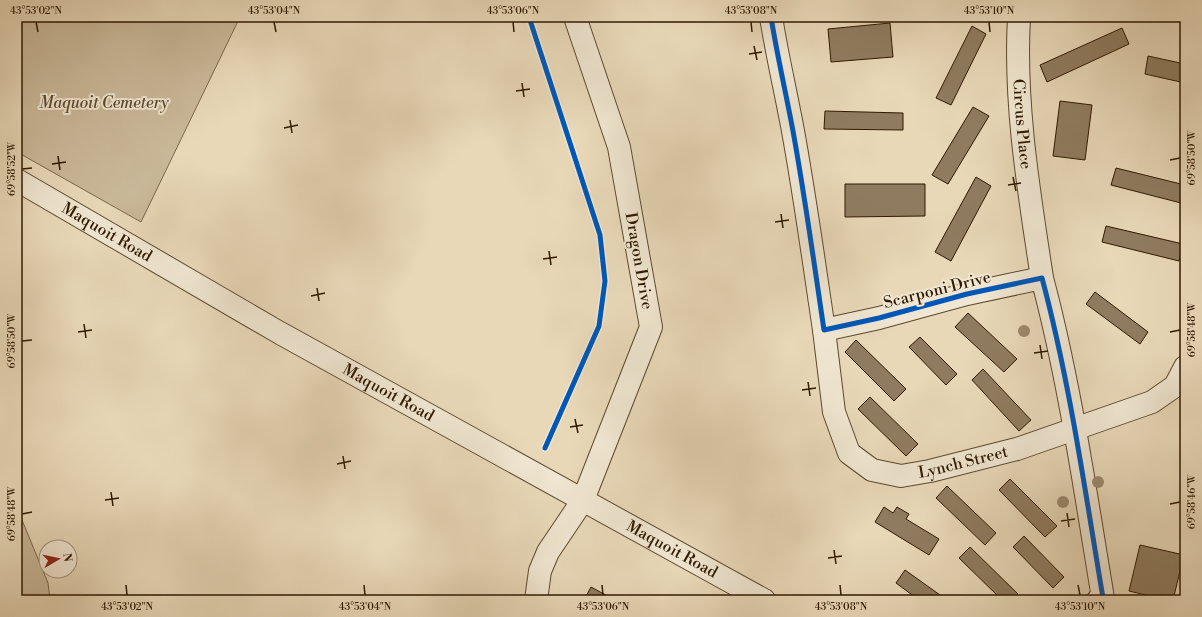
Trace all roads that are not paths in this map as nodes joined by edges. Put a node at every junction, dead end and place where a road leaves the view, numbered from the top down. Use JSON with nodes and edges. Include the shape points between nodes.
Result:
{"nodes":[{"id":1,"x":575,"y":17,"type":"edge"},
{"id":2,"x":771,"y":17,"type":"edge"},
{"id":3,"x":1019,"y":17,"type":"edge"},
{"id":4,"x":17,"y":180,"type":"edge"},
{"id":5,"x":1042,"y":278,"type":"junction"},
{"id":6,"x":824,"y":330,"type":"junction"},
{"id":7,"x":1185,"y":367,"type":"edge"},
{"id":8,"x":1074,"y":430,"type":"junction"},
{"id":9,"x":583,"y":500,"type":"junction"},
{"id":10,"x":1103,"y":599,"type":"edge"},
{"id":11,"x":536,"y":600,"type":"edge"},
{"id":12,"x":764,"y":600,"type":"edge"}],
"edges":[{"from":1,"to":9,"type":"street","name":"Dragon Drive","via":[[619,146],[651,327]]},
{"from":2,"to":6,"type":"street","via":[[794,138]]},
{"from":3,"to":5,"type":"street","name":"Circus Place","via":[[1020,107]]},
{"from":4,"to":9,"type":"street","name":"Maquoit Road","via":[[280,333]]},
{"from":5,"to":6,"type":"street","name":"Scarponi Drive"},
{"from":5,"to":8,"type":"street","via":[[1055,327]]},
{"from":6,"to":8,"type":"street","name":"Lynch Street","via":[[834,412],[849,453],[872,470],[901,476],[930,471],[1016,449]]},
{"from":7,"to":8,"type":"street","name":"Lynch Street","via":[[1175,386],[1152,402]]},
{"from":8,"to":10,"type":"street"},
{"from":9,"to":11,"type":"street","name":"Dragon Drive","via":[[548,552],[540,571]]},
{"from":9,"to":12,"type":"street","name":"Maquoit Road"}]}
